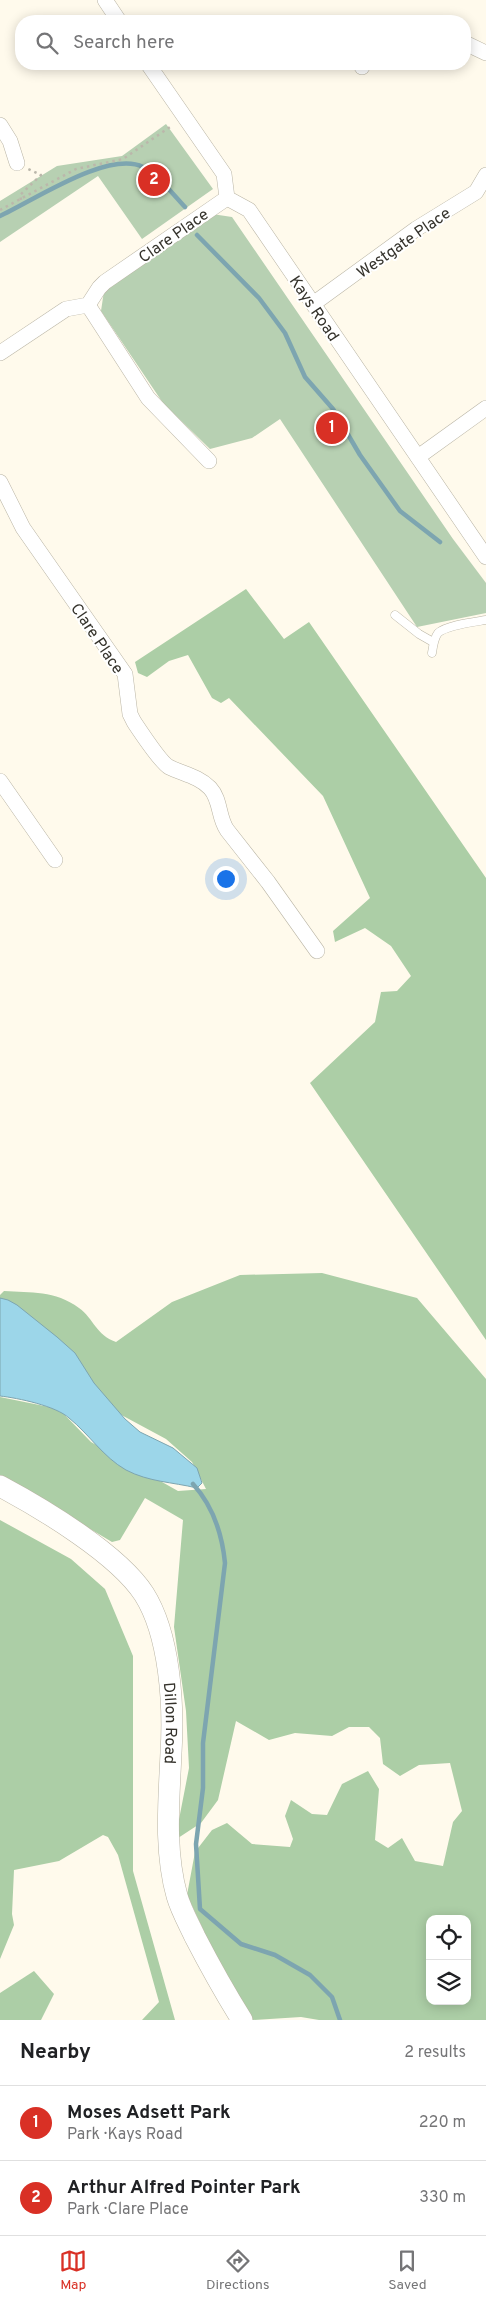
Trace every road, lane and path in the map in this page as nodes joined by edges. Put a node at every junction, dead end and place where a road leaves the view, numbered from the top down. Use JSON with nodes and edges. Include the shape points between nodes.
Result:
{"nodes":[{"id":1,"x":105,"y":0,"type":"edge"},
{"id":2,"x":115,"y":15,"type":"edge"},
{"id":3,"x":471,"y":46,"type":"edge"},
{"id":4,"x":486,"y":53,"type":"edge"},
{"id":5,"x":152,"y":70,"type":"edge"},
{"id":6,"x":184,"y":117,"type":"junction"},
{"id":7,"x":0,"y":126,"type":"edge"},
{"id":8,"x":17,"y":163,"type":"joint"},
{"id":9,"x":486,"y":175,"type":"edge"},
{"id":10,"x":227,"y":198,"type":"junction"},
{"id":11,"x":21,"y":200,"type":"junction"},
{"id":12,"x":0,"y":210,"type":"edge"},
{"id":13,"x":313,"y":304,"type":"junction"},
{"id":14,"x":88,"y":306,"type":"junction"},
{"id":15,"x":0,"y":353,"type":"edge"},
{"id":16,"x":486,"y":408,"type":"edge"},
{"id":17,"x":418,"y":457,"type":"junction"},
{"id":18,"x":209,"y":462,"type":"dead end"},
{"id":19,"x":0,"y":482,"type":"edge"},
{"id":20,"x":486,"y":557,"type":"edge"},
{"id":21,"x":395,"y":615,"type":"dead end"},
{"id":22,"x":486,"y":620,"type":"edge"},
{"id":23,"x":433,"y":642,"type":"junction"},
{"id":24,"x":432,"y":652,"type":"dead end"},
{"id":25,"x":0,"y":781,"type":"edge"},
{"id":26,"x":55,"y":860,"type":"dead end"},
{"id":27,"x":317,"y":951,"type":"dead end"},
{"id":28,"x":0,"y":1486,"type":"edge"},
{"id":29,"x":242,"y":2020,"type":"edge"}],
"edges":[{"from":1,"to":2,"type":"street"},
{"from":3,"to":4,"type":"street"},
{"from":5,"to":6,"type":"street"},
{"from":6,"to":10,"type":"street","via":[[224,174]]},
{"from":6,"to":11,"type":"path","via":[[123,159],[76,169]]},
{"from":7,"to":8,"type":"street","via":[[10,141]]},
{"from":8,"to":11,"type":"path","via":[[41,175],[20,195]]},
{"from":9,"to":13,"type":"street","name":"Westgate Place","via":[[476,192],[416,229]]},
{"from":10,"to":13,"type":"street","name":"Kays Road","via":[[249,210]]},
{"from":10,"to":14,"type":"street","name":"Clare Place","via":[[106,282]]},
{"from":11,"to":12,"type":"path"},
{"from":13,"to":17,"type":"street","name":"Kays Road"},
{"from":14,"to":15,"type":"street","via":[[66,310]]},
{"from":14,"to":18,"type":"street","via":[[148,398]]},
{"from":16,"to":17,"type":"street"},
{"from":17,"to":20,"type":"street","name":"Kays Road"},
{"from":19,"to":27,"type":"street","name":"Clare Place","via":[[28,535],[125,674],[134,722],[167,766],[202,782],[217,797],[222,823]]},
{"from":21,"to":23,"type":"lane"},
{"from":22,"to":23,"type":"lane","via":[[461,624],[439,633]]},
{"from":23,"to":24,"type":"lane"},
{"from":25,"to":26,"type":"street"},
{"from":28,"to":29,"type":"main road","name":"Dillon Road","via":[[73,1531],[117,1563],[136,1583],[154,1614],[168,1674],[170,1854],[177,1896],[217,1980]]}]}
